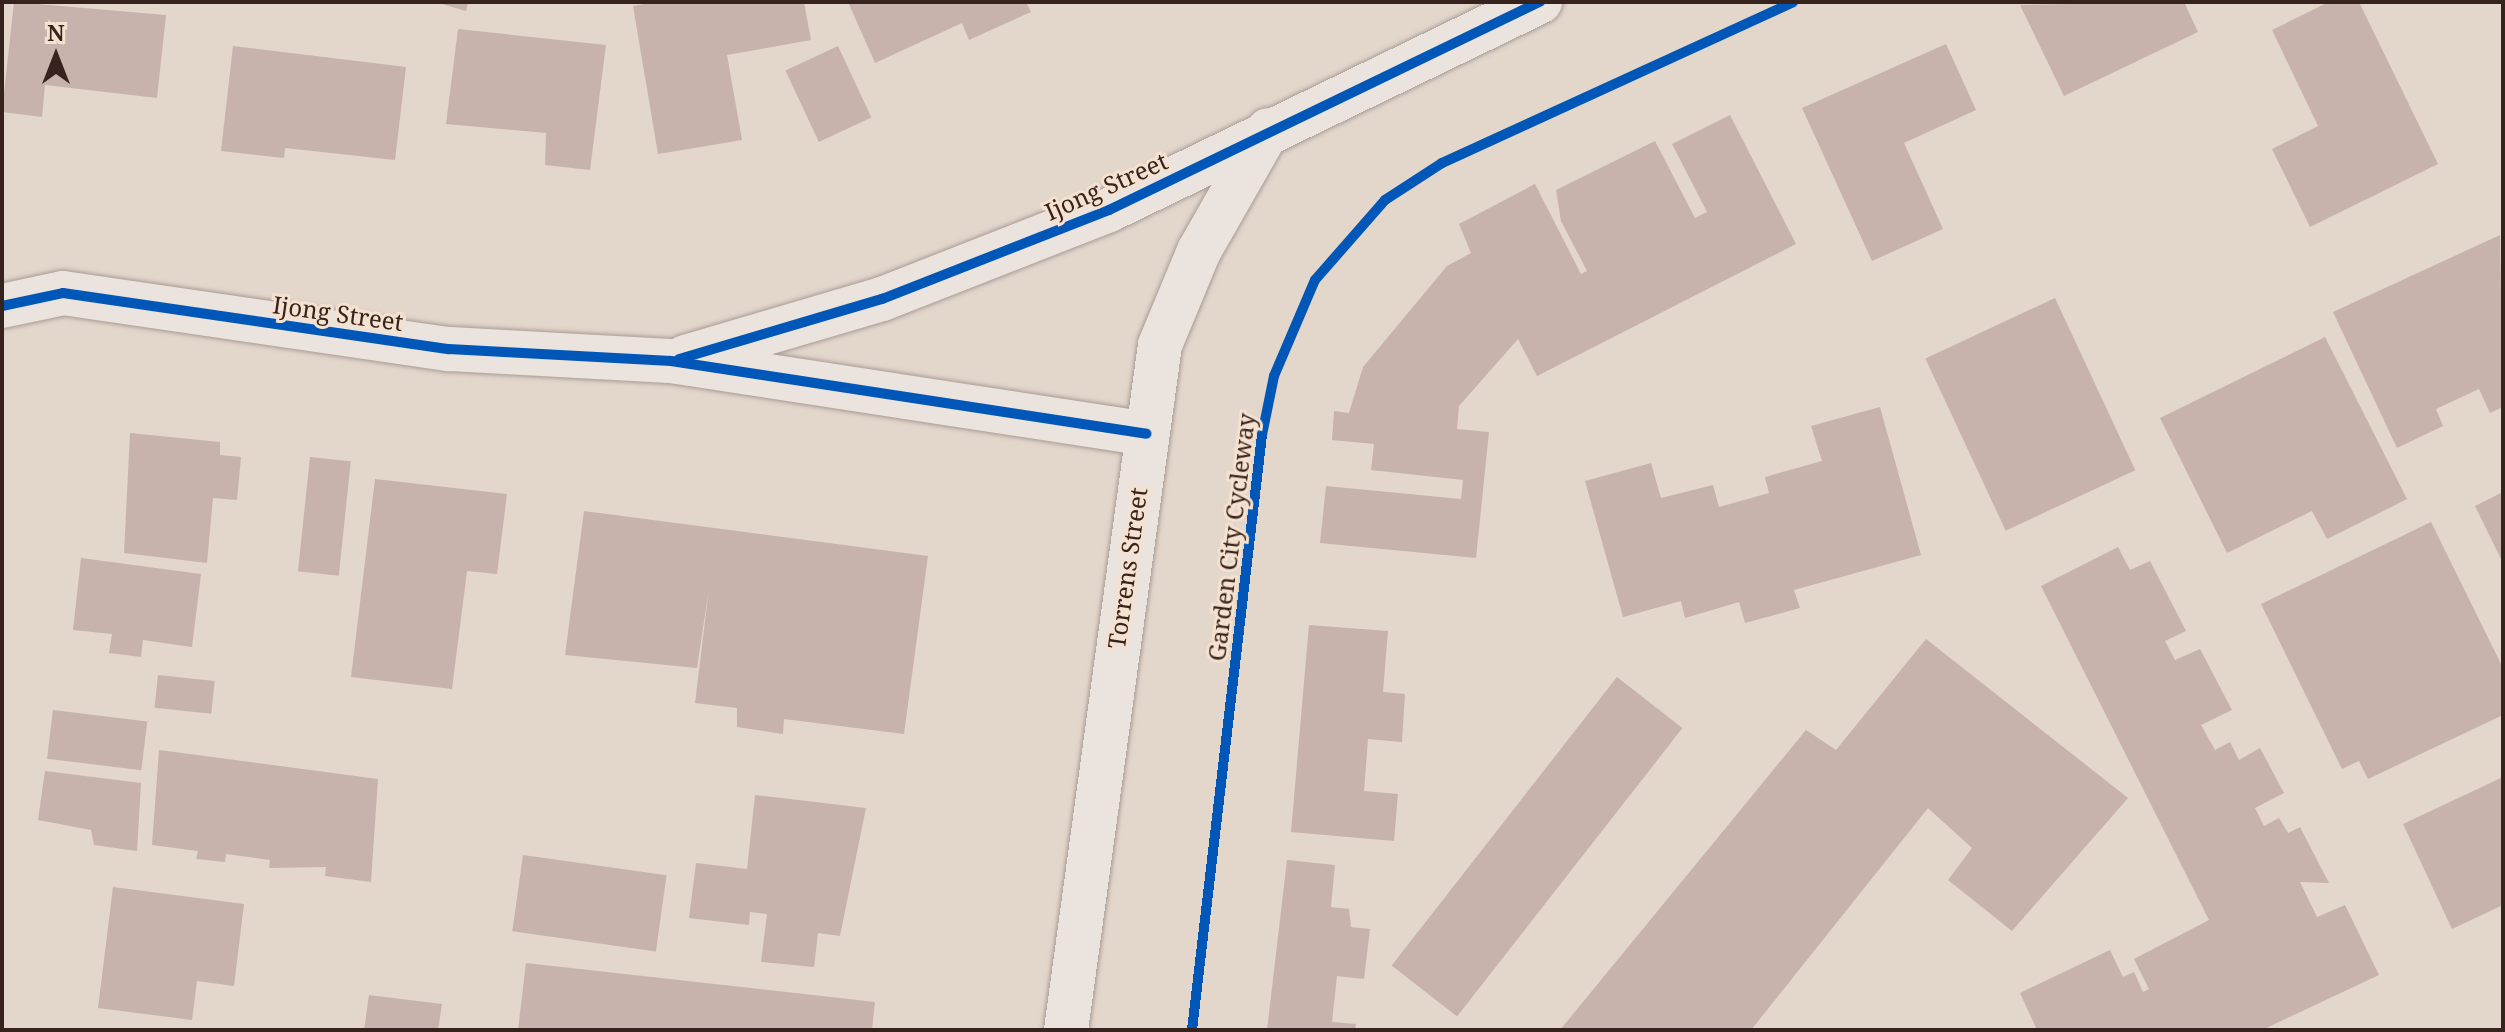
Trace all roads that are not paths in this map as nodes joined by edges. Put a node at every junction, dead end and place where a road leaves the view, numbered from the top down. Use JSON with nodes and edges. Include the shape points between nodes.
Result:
{"nodes":[{"id":1,"x":1540,"y":2,"type":"edge"},
{"id":2,"x":1268,"y":130,"type":"junction"},
{"id":3,"x":2,"y":306,"type":"edge"},
{"id":4,"x":671,"y":361,"type":"junction"},
{"id":5,"x":1146,"y":434,"type":"junction"},
{"id":6,"x":1066,"y":1030,"type":"edge"}],
"edges":[{"from":1,"to":2,"type":"street","name":"Ijong Street"},
{"from":2,"to":4,"type":"street","name":"Ijong Street","via":[[1109,210],[882,299]]},
{"from":2,"to":5,"type":"street","name":"Torrens Street","via":[[1199,251],[1166,331]]},
{"from":3,"to":4,"type":"street","name":"Ijong Street","via":[[63,293],[449,349]]},
{"from":4,"to":5,"type":"street","name":"Ijong Street"},
{"from":5,"to":6,"type":"street","name":"Torrens Street"}]}
